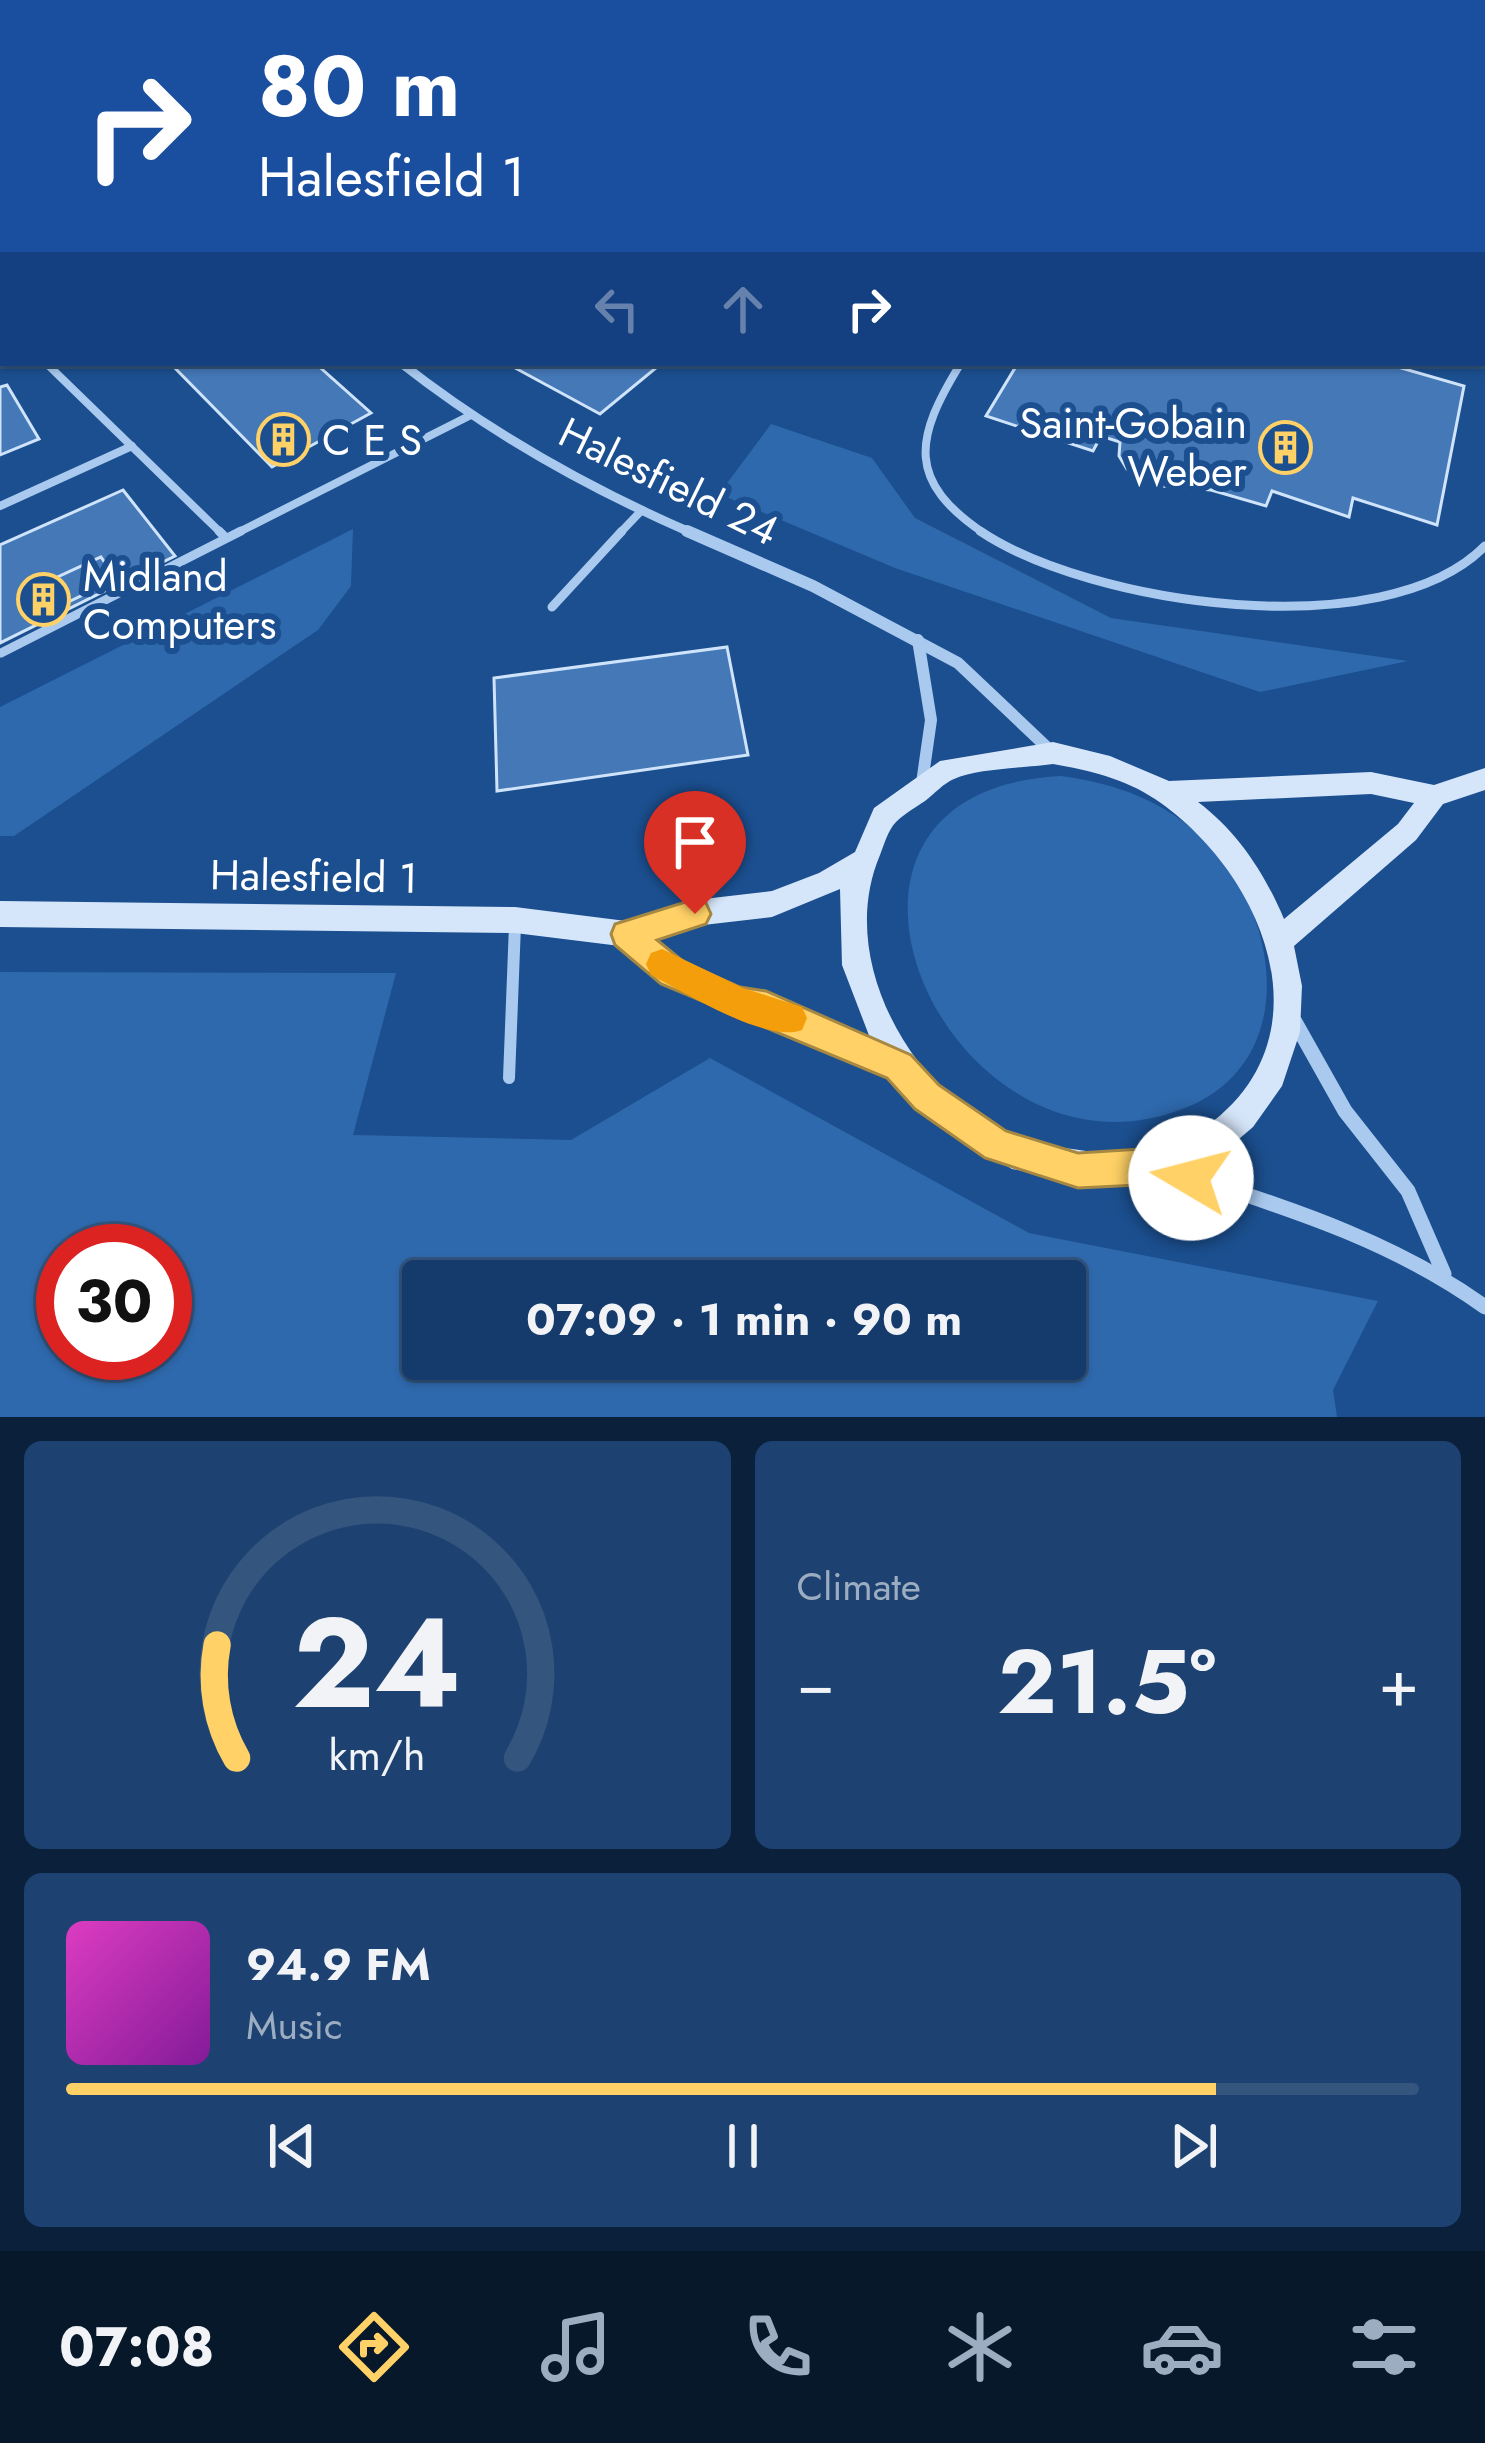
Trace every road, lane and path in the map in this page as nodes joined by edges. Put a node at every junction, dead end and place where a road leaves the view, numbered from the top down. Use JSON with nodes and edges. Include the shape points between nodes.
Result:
{"nodes":[{"id":1,"x":49,"y":366,"type":"edge"},
{"id":2,"x":405,"y":366,"type":"edge"},
{"id":3,"x":960,"y":366,"type":"edge"},
{"id":4,"x":471,"y":416,"type":"junction"},
{"id":5,"x":132,"y":446,"type":"junction"},
{"id":6,"x":0,"y":506,"type":"edge"},
{"id":7,"x":642,"y":510,"type":"junction"},
{"id":8,"x":226,"y":538,"type":"junction"},
{"id":9,"x":1485,"y":546,"type":"edge"},
{"id":10,"x":552,"y":607,"type":"dead end"},
{"id":11,"x":918,"y":640,"type":"junction"},
{"id":12,"x":2,"y":652,"type":"edge"},
{"id":13,"x":1053,"y":753,"type":"junction"},
{"id":14,"x":1485,"y":779,"type":"edge"},
{"id":15,"x":922,"y":783,"type":"junction"},
{"id":16,"x":1165,"y":792,"type":"junction"},
{"id":17,"x":1433,"y":796,"type":"junction"},
{"id":18,"x":856,"y":864,"type":"junction"},
{"id":19,"x":0,"y":914,"type":"edge"},
{"id":20,"x":515,"y":920,"type":"junction"},
{"id":21,"x":626,"y":934,"type":"junction"},
{"id":22,"x":1280,"y":940,"type":"junction"},
{"id":23,"x":1288,"y":1011,"type":"junction"},
{"id":24,"x":899,"y":1066,"type":"junction"},
{"id":25,"x":509,"y":1078,"type":"dead end"},
{"id":26,"x":1158,"y":1166,"type":"junction"},
{"id":27,"x":1444,"y":1274,"type":"junction"},
{"id":28,"x":1485,"y":1307,"type":"edge"}],
"edges":[{"from":1,"to":5,"type":"lane"},
{"from":2,"to":4,"type":"street","name":"Halesfield 24"},
{"from":3,"to":9,"type":"lane","via":[[926,448],[930,483],[962,520],[1071,571],[1230,606],[1301,608],[1456,573]]},
{"from":4,"to":7,"type":"street","name":"Halesfield 24"},
{"from":4,"to":8,"type":"lane"},
{"from":5,"to":6,"type":"lane"},
{"from":5,"to":8,"type":"lane"},
{"from":7,"to":10,"type":"lane"},
{"from":7,"to":11,"type":"street","name":"Halesfield 24"},
{"from":8,"to":12,"type":"lane"},
{"from":11,"to":13,"type":"street","name":"Halesfield 24","via":[[958,663]]},
{"from":11,"to":15,"type":"street","via":[[931,720]]},
{"from":13,"to":15,"type":"street","name":"Halesfield 1","via":[[997,754]]},
{"from":13,"to":16,"type":"street","name":"Halesfield 1","via":[[1109,765]]},
{"from":14,"to":17,"type":"street","name":"Halesfield 1"},
{"from":15,"to":18,"type":"street","name":"Halesfield 1","via":[[884,818]]},
{"from":16,"to":17,"type":"street","name":"Halesfield 1","via":[[1371,784]]},
{"from":16,"to":22,"type":"street","name":"Halesfield 1","via":[[1236,855]]},
{"from":17,"to":22,"type":"street","via":[[1407,832]]},
{"from":18,"to":21,"type":"street","name":"Halesfield 1","via":[[772,904]]},
{"from":18,"to":24,"type":"street","name":"Halesfield 1","via":[[852,962],[877,1032]]},
{"from":19,"to":20,"type":"street","name":"Halesfield 1"},
{"from":20,"to":21,"type":"street","name":"Halesfield 1"},
{"from":20,"to":25,"type":"lane"},
{"from":21,"to":24,"type":"street","name":"Halesfield 1","via":[[672,973]]},
{"from":22,"to":23,"type":"street","name":"Halesfield 1"},
{"from":23,"to":26,"type":"street","name":"Halesfield 1","via":[[1284,1046],[1250,1107],[1197,1153]]},
{"from":23,"to":27,"type":"street","via":[[1345,1112],[1408,1191]]},
{"from":24,"to":26,"type":"street","name":"Halesfield 1","via":[[943,1110],[997,1146],[1078,1171]]},
{"from":26,"to":27,"type":"street","via":[[1335,1223]]},
{"from":27,"to":28,"type":"street"}]}
